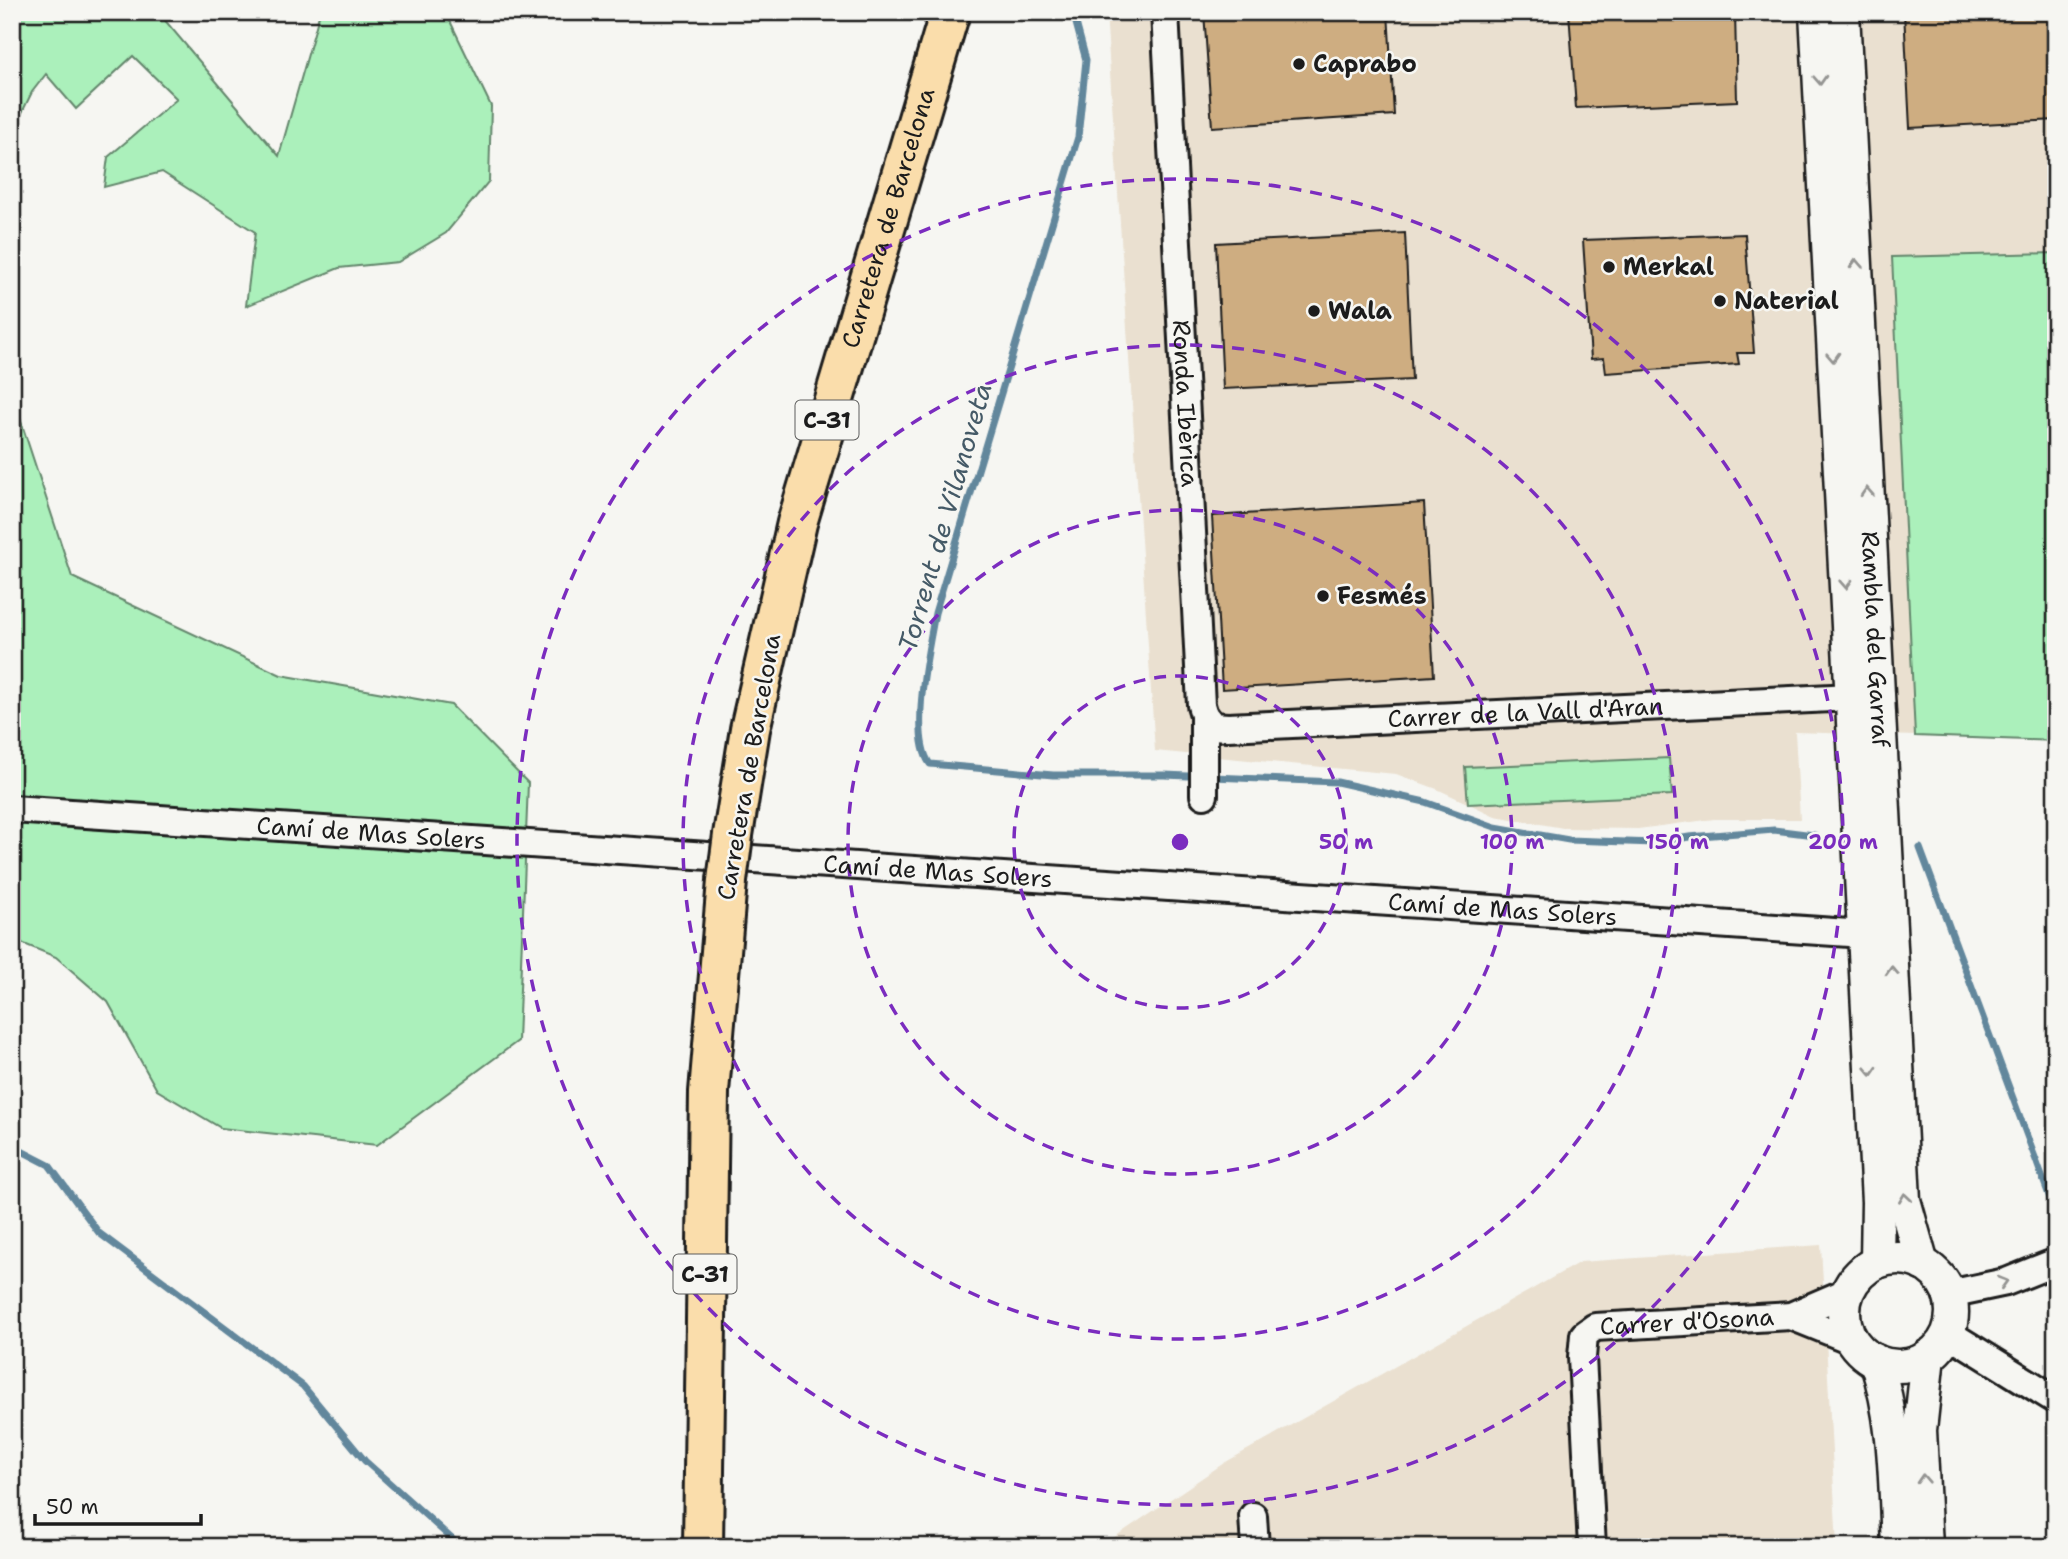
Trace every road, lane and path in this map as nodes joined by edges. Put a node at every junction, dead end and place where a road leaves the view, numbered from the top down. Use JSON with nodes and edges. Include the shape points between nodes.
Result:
{"nodes":[{"id":1,"x":950,"y":12,"type":"edge"},
{"id":2,"x":1165,"y":12,"type":"edge"},
{"id":3,"x":1816,"y":12,"type":"edge"},
{"id":4,"x":1843,"y":12,"type":"edge"},
{"id":5,"x":1852,"y":697,"type":"junction"},
{"id":6,"x":1204,"y":715,"type":"junction"},
{"id":7,"x":1204,"y":795,"type":"dead end"},
{"id":8,"x":12,"y":809,"type":"edge"},
{"id":9,"x":1872,"y":842,"type":"junction"},
{"id":10,"x":1864,"y":934,"type":"junction"},
{"id":11,"x":1877,"y":1262,"type":"junction"},
{"id":12,"x":2056,"y":1262,"type":"edge"},
{"id":13,"x":1922,"y":1264,"type":"junction"},
{"id":14,"x":1849,"y":1291,"type":"junction"},
{"id":15,"x":1949,"y":1294,"type":"junction"},
{"id":16,"x":1791,"y":1316,"type":"junction"},
{"id":17,"x":1938,"y":1345,"type":"junction"},
{"id":18,"x":1864,"y":1351,"type":"junction"},
{"id":19,"x":2056,"y":1400,"type":"edge"},
{"id":20,"x":1253,"y":1516,"type":"dead end"},
{"id":21,"x":703,"y":1547,"type":"edge"},
{"id":22,"x":1255,"y":1547,"type":"edge"},
{"id":23,"x":1592,"y":1547,"type":"edge"},
{"id":24,"x":1898,"y":1547,"type":"edge"},
{"id":25,"x":1926,"y":1547,"type":"edge"}],
"edges":[{"from":1,"to":21,"type":"highway","name":"Carretera de Barcelona","number":"C-31","bridge":true,"via":[[797,523],[750,729],[727,881],[709,1092]]},
{"from":2,"to":6,"type":"street","name":"Ronda Ibèrica"},
{"from":3,"to":5,"type":"street","name":"Rambla del Garraf","one_way":true},
{"from":9,"to":4,"type":"street","name":"Rambla del Garraf","one_way":true},
{"from":5,"to":6,"type":"street","name":"Carrer de la Vall d'Aran","via":[[1228,727],[1213,726]]},
{"from":5,"to":9,"type":"street","name":"Rambla del Garraf"},
{"from":6,"to":7,"type":"street","name":"Ronda Ibèrica"},
{"from":8,"to":10,"type":"street","name":"Camí de Mas Solers"},
{"from":9,"to":10,"type":"street","name":"Rambla del Garraf"},
{"from":13,"to":9,"type":"street","name":"Rambla del Garraf","one_way":true,"via":[[1904,1200]]},
{"from":10,"to":11,"type":"street","name":"Rambla del Garraf","one_way":true},
{"from":11,"to":13,"type":"street","via":[[1900,1258]]},
{"from":11,"to":14,"type":"street","via":[[1858,1276]]},
{"from":15,"to":12,"type":"street","one_way":true,"via":[[2006,1282]]},
{"from":13,"to":15,"type":"street","name":"Rambla del Garraf"},
{"from":14,"to":16,"type":"street","name":"Carrer d'Osona"},
{"from":14,"to":18,"type":"street","via":[[1845,1317]]},
{"from":15,"to":17,"type":"street","via":[[1952,1317]]},
{"from":16,"to":18,"type":"street","name":"Carrer d'Osona"},
{"from":16,"to":23,"type":"street","name":"Carrer d'Osona","via":[[1595,1327],[1584,1335]]},
{"from":17,"to":18,"type":"street","via":[[1902,1366]]},
{"from":17,"to":19,"type":"street"},
{"from":25,"to":17,"type":"street","one_way":true,"via":[[1920,1430]]},
{"from":18,"to":24,"type":"street","via":[[1888,1398]]},
{"from":20,"to":22,"type":"street"}]}
